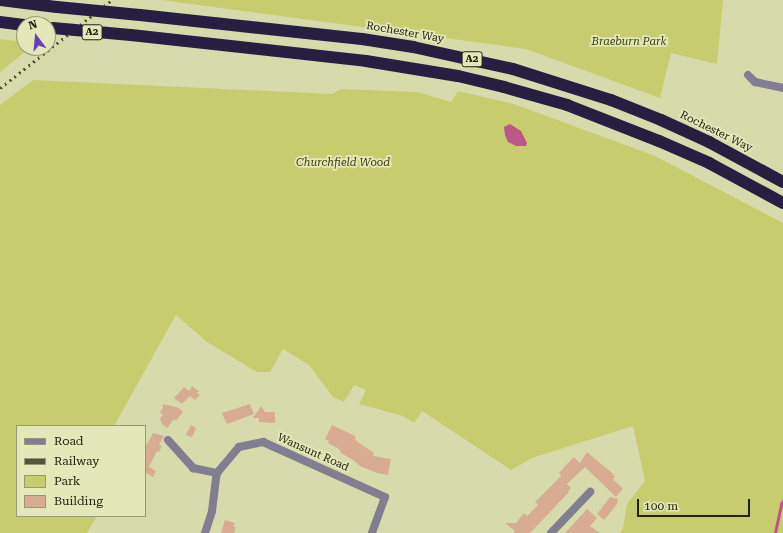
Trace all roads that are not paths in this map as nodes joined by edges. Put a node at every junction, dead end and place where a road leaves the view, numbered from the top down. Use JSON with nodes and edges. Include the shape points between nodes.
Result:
{"nodes":[{"id":1,"x":0,"y":0,"type":"edge"},
{"id":2,"x":0,"y":22,"type":"edge"},
{"id":3,"x":16,"y":24,"type":"edge"},
{"id":4,"x":56,"y":29,"type":"edge"},
{"id":5,"x":748,"y":75,"type":"dead end"},
{"id":6,"x":783,"y":88,"type":"edge"},
{"id":7,"x":783,"y":182,"type":"edge"},
{"id":8,"x":783,"y":203,"type":"edge"},
{"id":9,"x":168,"y":440,"type":"dead end"},
{"id":10,"x":218,"y":473,"type":"junction"},
{"id":11,"x":590,"y":492,"type":"dead end"},
{"id":12,"x":205,"y":533,"type":"edge"},
{"id":13,"x":372,"y":533,"type":"edge"},
{"id":14,"x":552,"y":533,"type":"edge"}],
"edges":[{"from":1,"to":7,"type":"highway","name":"Rochester Way","number":"A2","bridge":true,"via":[[362,39],[420,48],[513,69],[604,98],[661,120],[709,142]]},
{"from":2,"to":3,"type":"highway"},
{"from":4,"to":8,"type":"highway","number":"A2","bridge":true,"via":[[366,61],[458,76],[504,87],[567,105],[659,141],[709,163]]},
{"from":5,"to":6,"type":"street","via":[[755,82]]},
{"from":9,"to":10,"type":"street","via":[[193,468]]},
{"from":10,"to":12,"type":"street","name":"Wansunt Road"},
{"from":10,"to":13,"type":"street","name":"Wansunt Road","via":[[239,447],[263,442],[385,497]]},
{"from":11,"to":14,"type":"street"}]}
